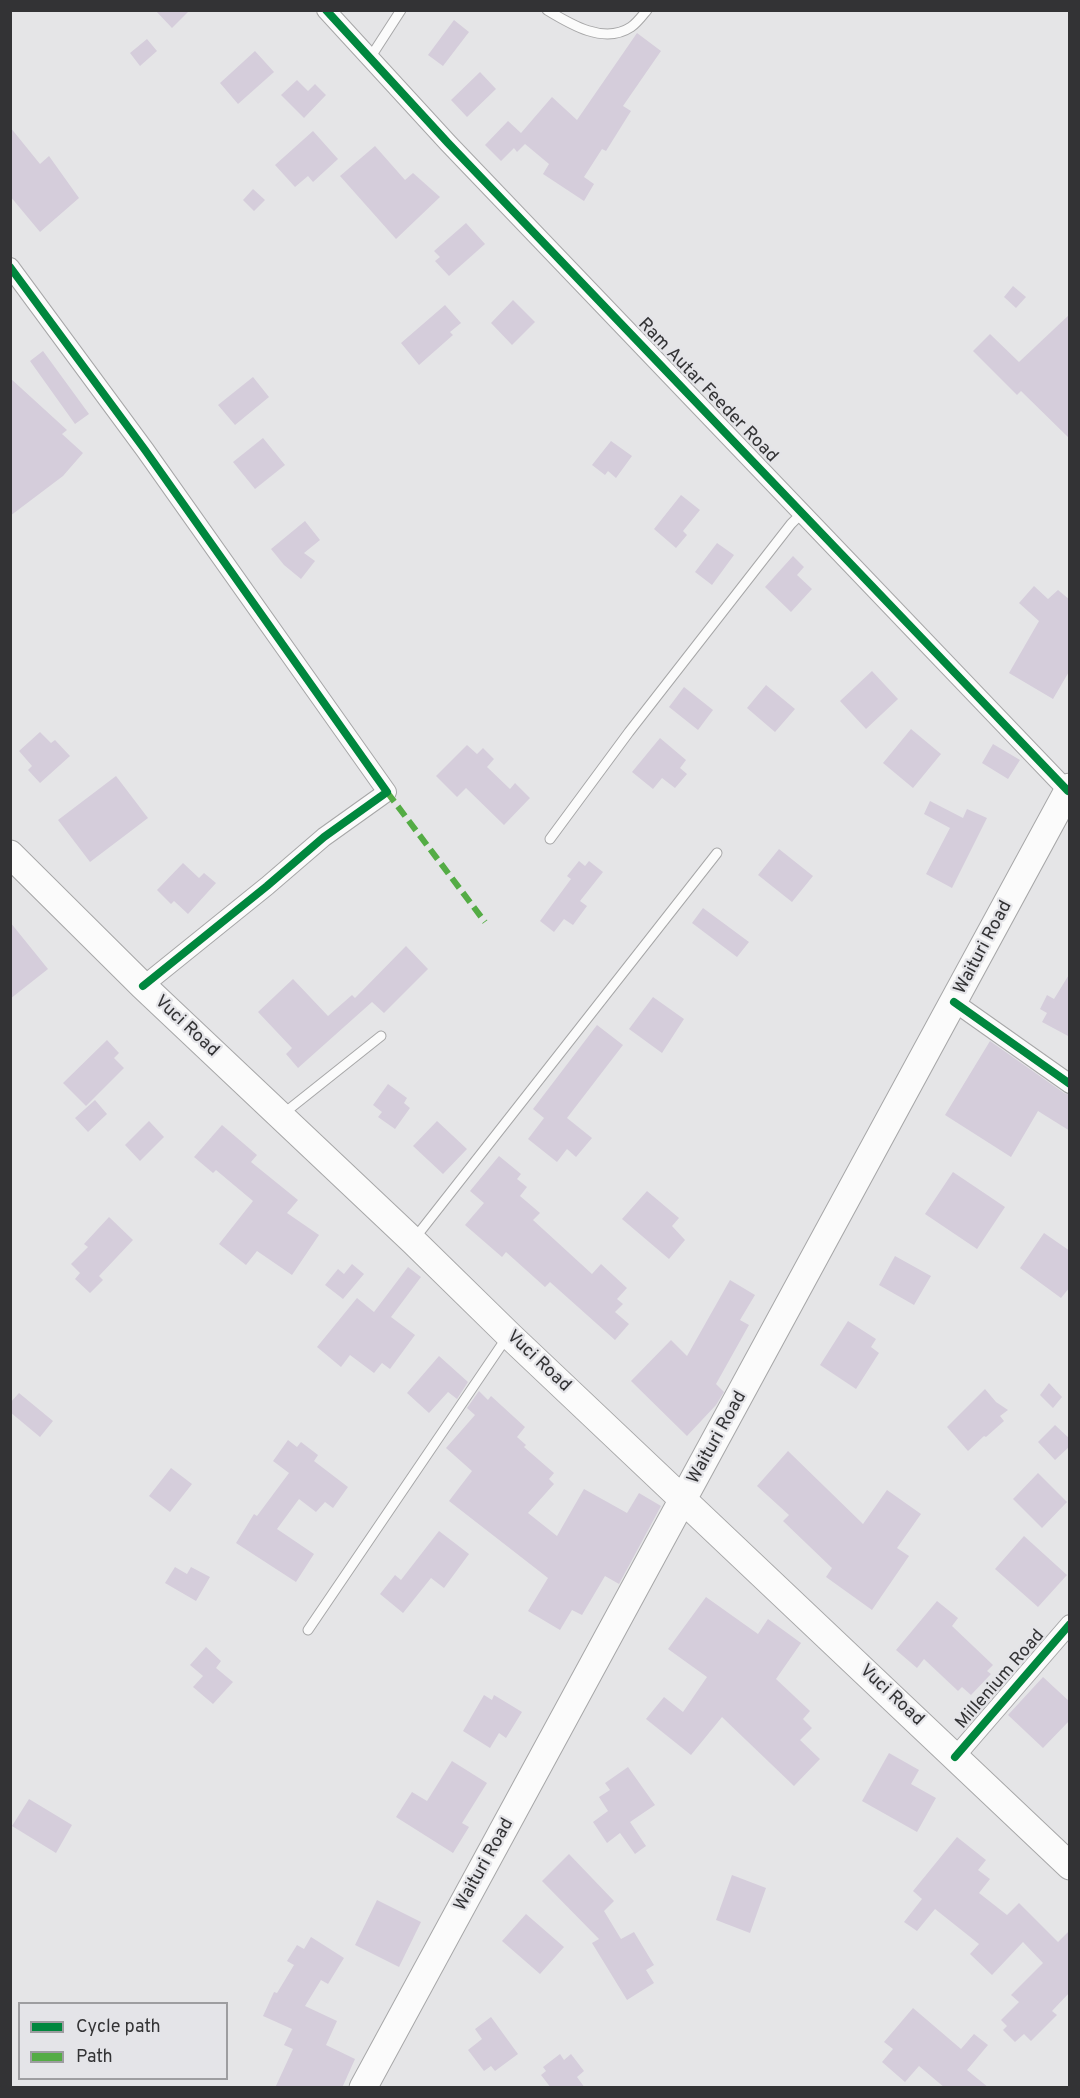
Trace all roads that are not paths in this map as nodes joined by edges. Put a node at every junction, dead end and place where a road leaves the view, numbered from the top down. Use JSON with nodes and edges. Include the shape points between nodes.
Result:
{"nodes":[{"id":1,"x":326,"y":10,"type":"edge"},
{"id":2,"x":402,"y":10,"type":"edge"},
{"id":3,"x":547,"y":10,"type":"edge"},
{"id":4,"x":647,"y":10,"type":"edge"},
{"id":5,"x":370,"y":58,"type":"junction"},
{"id":6,"x":10,"y":267,"type":"edge"},
{"id":7,"x":802,"y":513,"type":"junction"},
{"id":8,"x":1069,"y":789,"type":"edge"},
{"id":9,"x":550,"y":839,"type":"dead end"},
{"id":10,"x":717,"y":853,"type":"dead end"},
{"id":11,"x":10,"y":854,"type":"edge"},
{"id":12,"x":143,"y":986,"type":"junction"},
{"id":13,"x":954,"y":1002,"type":"junction"},
{"id":14,"x":381,"y":1036,"type":"dead end"},
{"id":15,"x":1070,"y":1084,"type":"edge"},
{"id":16,"x":281,"y":1116,"type":"junction"},
{"id":17,"x":413,"y":1241,"type":"junction"},
{"id":18,"x":509,"y":1335,"type":"junction"},
{"id":19,"x":684,"y":1500,"type":"junction"},
{"id":20,"x":1070,"y":1624,"type":"edge"},
{"id":21,"x":308,"y":1630,"type":"dead end"},
{"id":22,"x":955,"y":1757,"type":"junction"},
{"id":23,"x":1070,"y":1866,"type":"edge"},
{"id":24,"x":363,"y":2088,"type":"edge"}],
"edges":[{"from":1,"to":5,"type":"street","name":"Ram Autar Feeder Road"},
{"from":2,"to":5,"type":"lane"},
{"from":3,"to":4,"type":"lane","via":[[582,30],[615,33],[630,28]]},
{"from":5,"to":7,"type":"street","name":"Ram Autar Feeder Road"},
{"from":6,"to":12,"type":"street","via":[[387,792],[324,837]]},
{"from":7,"to":8,"type":"street","name":"Ram Autar Feeder Road"},
{"from":7,"to":9,"type":"lane"},
{"from":8,"to":13,"type":"main road","name":"Waituri Road"},
{"from":10,"to":17,"type":"lane"},
{"from":11,"to":12,"type":"main road","name":"Vuci Road"},
{"from":12,"to":16,"type":"main road","name":"Vuci Road"},
{"from":13,"to":15,"type":"street"},
{"from":13,"to":19,"type":"main road","name":"Waituri Road"},
{"from":14,"to":16,"type":"lane"},
{"from":16,"to":17,"type":"main road","name":"Vuci Road"},
{"from":17,"to":18,"type":"main road","name":"Vuci Road"},
{"from":18,"to":19,"type":"main road","name":"Vuci Road"},
{"from":18,"to":21,"type":"lane"},
{"from":19,"to":22,"type":"main road","name":"Vuci Road"},
{"from":19,"to":24,"type":"main road","name":"Waituri Road"},
{"from":20,"to":22,"type":"street","name":"Millenium Road"},
{"from":22,"to":23,"type":"main road","name":"Vuci Road"}]}
